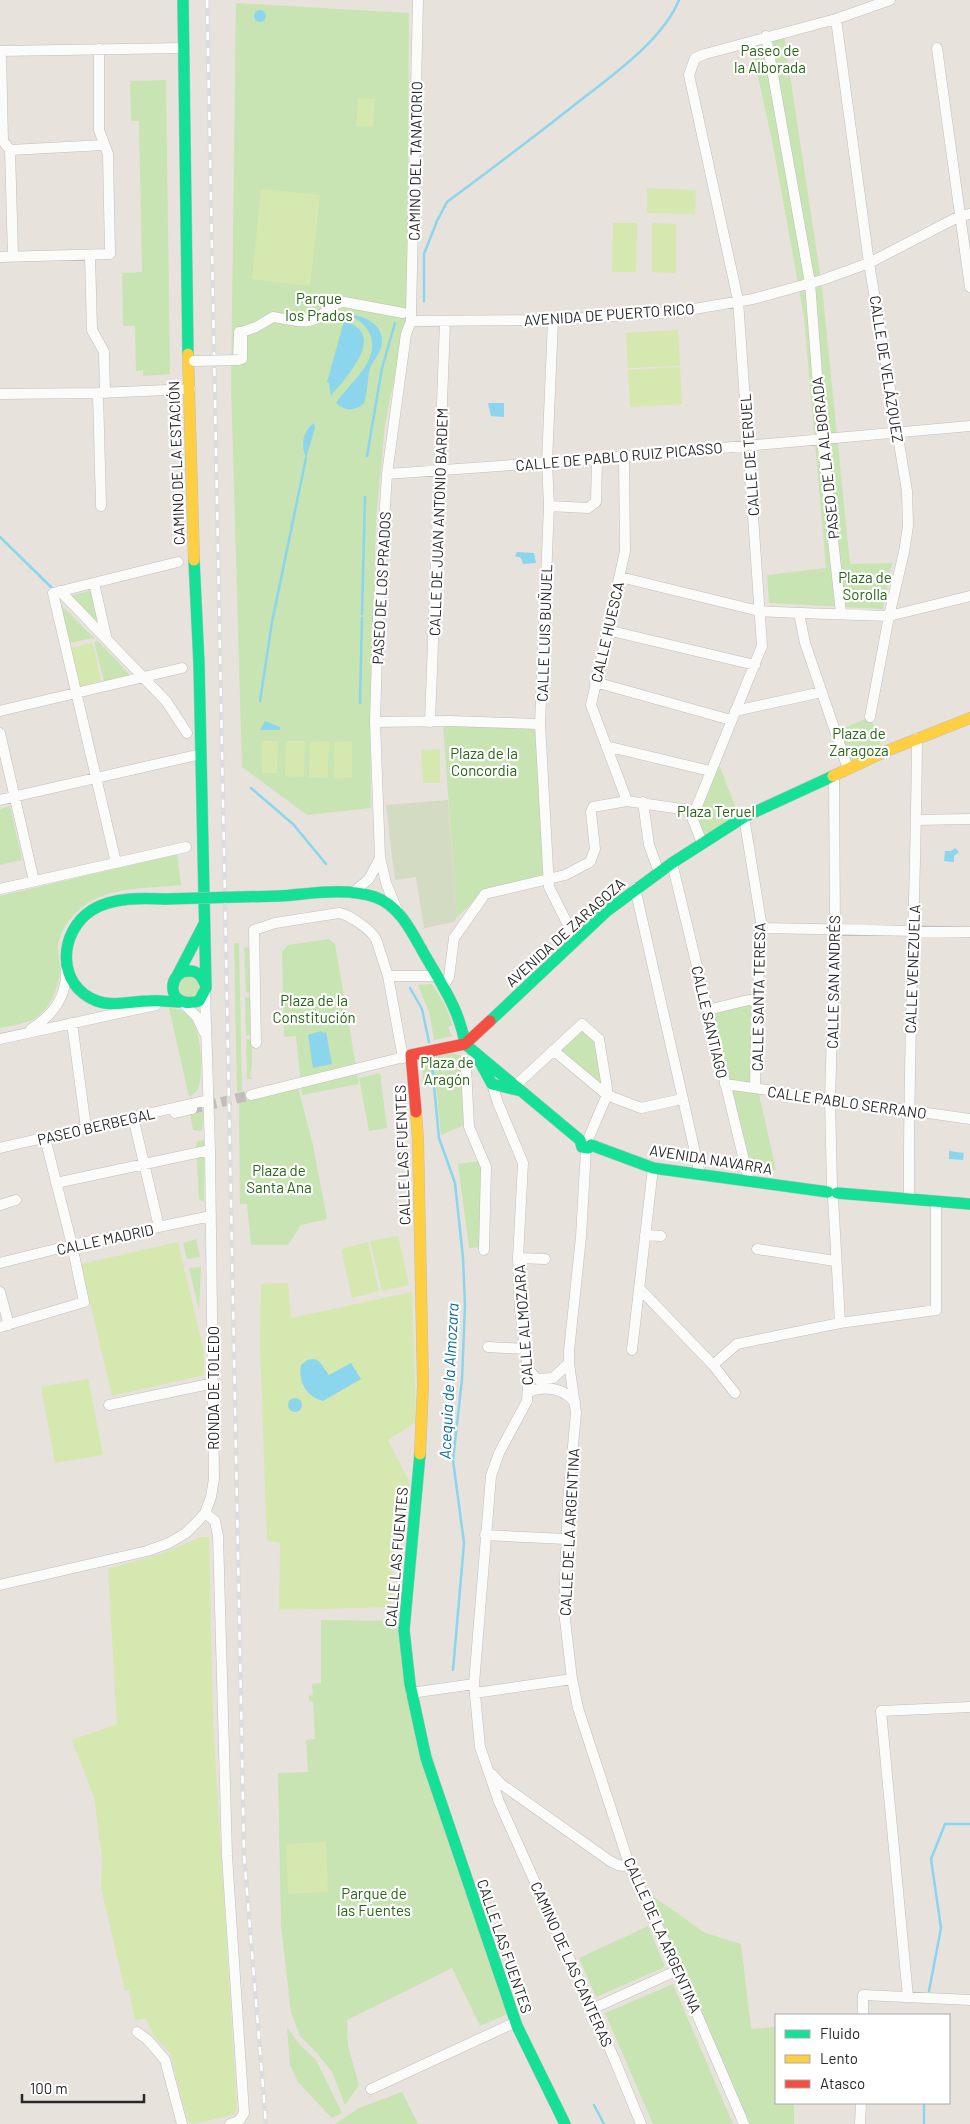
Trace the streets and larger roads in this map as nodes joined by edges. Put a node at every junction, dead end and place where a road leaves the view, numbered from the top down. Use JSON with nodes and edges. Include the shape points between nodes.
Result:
{"nodes":[{"id":1,"x":183,"y":0,"type":"edge"},
{"id":2,"x":418,"y":0,"type":"edge"},
{"id":3,"x":890,"y":0,"type":"edge"},
{"id":4,"x":836,"y":19,"type":"junction"},
{"id":5,"x":766,"y":36,"type":"junction"},
{"id":6,"x":184,"y":48,"type":"junction"},
{"id":7,"x":936,"y":48,"type":"dead end"},
{"id":8,"x":99,"y":49,"type":"junction"},
{"id":9,"x":104,"y":145,"type":"junction"},
{"id":10,"x":10,"y":150,"type":"junction"},
{"id":11,"x":965,"y":215,"type":"edge"},
{"id":12,"x":90,"y":255,"type":"junction"},
{"id":13,"x":13,"y":256,"type":"junction"},
{"id":14,"x":0,"y":257,"type":"edge"},
{"id":15,"x":869,"y":263,"type":"junction"},
{"id":16,"x":810,"y":284,"type":"junction"},
{"id":17,"x":970,"y":287,"type":"edge"},
{"id":18,"x":738,"y":300,"type":"junction"},
{"id":19,"x":403,"y":312,"type":"dead end"},
{"id":20,"x":553,"y":320,"type":"junction"},
{"id":21,"x":411,"y":321,"type":"junction"},
{"id":22,"x":445,"y":322,"type":"junction"},
{"id":23,"x":194,"y":361,"type":"dead end"},
{"id":24,"x":190,"y":390,"type":"junction"},
{"id":25,"x":101,"y":393,"type":"junction"},
{"id":26,"x":0,"y":394,"type":"edge"},
{"id":27,"x":970,"y":426,"type":"edge"},
{"id":28,"x":898,"y":433,"type":"junction"},
{"id":29,"x":822,"y":439,"type":"junction"},
{"id":30,"x":748,"y":444,"type":"junction"},
{"id":31,"x":624,"y":456,"type":"junction"},
{"id":32,"x":597,"y":459,"type":"junction"},
{"id":33,"x":547,"y":462,"type":"junction"},
{"id":34,"x":440,"y":470,"type":"junction"},
{"id":35,"x":387,"y":474,"type":"junction"},
{"id":36,"x":101,"y":506,"type":"dead end"},
{"id":37,"x":549,"y":506,"type":"junction"},
{"id":38,"x":178,"y":562,"type":"dead end"},
{"id":39,"x":620,"y":577,"type":"junction"},
{"id":40,"x":94,"y":583,"type":"junction"},
{"id":41,"x":60,"y":592,"type":"junction"},
{"id":42,"x":970,"y":596,"type":"edge"},
{"id":43,"x":759,"y":610,"type":"junction"},
{"id":44,"x":800,"y":613,"type":"junction"},
{"id":45,"x":841,"y":613,"type":"junction"},
{"id":46,"x":889,"y":616,"type":"junction"},
{"id":47,"x":607,"y":630,"type":"junction"},
{"id":48,"x":106,"y":637,"type":"junction"},
{"id":49,"x":755,"y":665,"type":"junction"},
{"id":50,"x":182,"y":668,"type":"dead end"},
{"id":51,"x":143,"y":677,"type":"junction"},
{"id":52,"x":595,"y":682,"type":"junction"},
{"id":53,"x":822,"y":692,"type":"junction"},
{"id":54,"x":76,"y":693,"type":"junction"},
{"id":55,"x":0,"y":711,"type":"edge"},
{"id":56,"x":733,"y":716,"type":"junction"},
{"id":57,"x":870,"y":717,"type":"dead end"},
{"id":58,"x":970,"y":718,"type":"edge"},
{"id":59,"x":375,"y":722,"type":"junction"},
{"id":60,"x":430,"y":722,"type":"junction"},
{"id":61,"x":540,"y":724,"type":"junction"},
{"id":62,"x":0,"y":733,"type":"edge"},
{"id":63,"x":187,"y":733,"type":"dead end"},
{"id":64,"x":917,"y":738,"type":"junction"},
{"id":65,"x":606,"y":746,"type":"junction"},
{"id":66,"x":202,"y":754,"type":"junction"},
{"id":67,"x":848,"y":769,"type":"junction"},
{"id":68,"x":710,"y":771,"type":"junction"},
{"id":69,"x":834,"y":775,"type":"junction"},
{"id":70,"x":96,"y":778,"type":"junction"},
{"id":71,"x":16,"y":796,"type":"junction"},
{"id":72,"x":0,"y":800,"type":"edge"},
{"id":73,"x":627,"y":801,"type":"junction"},
{"id":74,"x":643,"y":802,"type":"junction"},
{"id":75,"x":695,"y":811,"type":"junction"},
{"id":76,"x":744,"y":817,"type":"junction"},
{"id":77,"x":970,"y":819,"type":"edge"},
{"id":78,"x":916,"y":820,"type":"junction"},
{"id":79,"x":702,"y":843,"type":"junction"},
{"id":80,"x":186,"y":847,"type":"dead end"},
{"id":81,"x":380,"y":858,"type":"junction"},
{"id":82,"x":116,"y":863,"type":"junction"},
{"id":83,"x":672,"y":863,"type":"junction"},
{"id":84,"x":659,"y":872,"type":"junction"},
{"id":85,"x":550,"y":878,"type":"junction"},
{"id":86,"x":34,"y":881,"type":"junction"},
{"id":87,"x":636,"y":888,"type":"junction"},
{"id":88,"x":0,"y":889,"type":"edge"},
{"id":89,"x":352,"y":893,"type":"junction"},
{"id":90,"x":398,"y":913,"type":"junction"},
{"id":91,"x":204,"y":924,"type":"junction"},
{"id":92,"x":762,"y":928,"type":"junction"},
{"id":93,"x":835,"y":930,"type":"junction"},
{"id":94,"x":914,"y":931,"type":"junction"},
{"id":95,"x":970,"y":932,"type":"edge"},
{"id":96,"x":579,"y":938,"type":"junction"},
{"id":97,"x":66,"y":967,"type":"junction"},
{"id":98,"x":388,"y":976,"type":"junction"},
{"id":99,"x":437,"y":976,"type":"junction"},
{"id":100,"x":175,"y":978,"type":"junction"},
{"id":101,"x":443,"y":987,"type":"junction"},
{"id":102,"x":205,"y":988,"type":"junction"},
{"id":103,"x":757,"y":998,"type":"junction"},
{"id":104,"x":142,"y":1000,"type":"junction"},
{"id":105,"x":166,"y":1002,"type":"junction"},
{"id":106,"x":182,"y":1003,"type":"junction"},
{"id":107,"x":706,"y":1010,"type":"junction"},
{"id":108,"x":72,"y":1023,"type":"junction"},
{"id":109,"x":24,"y":1033,"type":"junction"},
{"id":110,"x":0,"y":1038,"type":"edge"},
{"id":111,"x":206,"y":1040,"type":"junction"},
{"id":112,"x":256,"y":1043,"type":"dead end"},
{"id":113,"x":465,"y":1044,"type":"junction"},
{"id":114,"x":553,"y":1050,"type":"junction"},
{"id":115,"x":476,"y":1054,"type":"junction"},
{"id":116,"x":407,"y":1057,"type":"junction"},
{"id":117,"x":493,"y":1079,"type":"junction"},
{"id":118,"x":725,"y":1084,"type":"junction"},
{"id":119,"x":208,"y":1086,"type":"junction"},
{"id":120,"x":517,"y":1088,"type":"junction"},
{"id":121,"x":755,"y":1088,"type":"junction"},
{"id":122,"x":251,"y":1095,"type":"tunnel mouth"},
{"id":123,"x":607,"y":1095,"type":"junction"},
{"id":124,"x":682,"y":1099,"type":"junction"},
{"id":125,"x":208,"y":1100,"type":"junction"},
{"id":126,"x":830,"y":1100,"type":"junction"},
{"id":127,"x":192,"y":1106,"type":"junction"},
{"id":128,"x":908,"y":1111,"type":"junction"},
{"id":129,"x":134,"y":1117,"type":"junction"},
{"id":130,"x":970,"y":1119,"type":"edge"},
{"id":131,"x":86,"y":1128,"type":"junction"},
{"id":132,"x":45,"y":1138,"type":"junction"},
{"id":133,"x":587,"y":1142,"type":"junction"},
{"id":134,"x":0,"y":1148,"type":"edge"},
{"id":135,"x":210,"y":1150,"type":"junction"},
{"id":136,"x":144,"y":1164,"type":"junction"},
{"id":137,"x":653,"y":1168,"type":"junction"},
{"id":138,"x":700,"y":1174,"type":"junction"},
{"id":139,"x":749,"y":1181,"type":"junction"},
{"id":140,"x":56,"y":1183,"type":"junction"},
{"id":141,"x":832,"y":1193,"type":"junction"},
{"id":142,"x":909,"y":1199,"type":"junction"},
{"id":143,"x":16,"y":1200,"type":"dead end"},
{"id":144,"x":936,"y":1201,"type":"junction"},
{"id":145,"x":970,"y":1204,"type":"edge"},
{"id":146,"x":0,"y":1205,"type":"edge"},
{"id":147,"x":211,"y":1216,"type":"junction"},
{"id":148,"x":159,"y":1227,"type":"junction"},
{"id":149,"x":645,"y":1235,"type":"junction"},
{"id":150,"x":661,"y":1236,"type":"dead end"},
{"id":151,"x":72,"y":1245,"type":"junction"},
{"id":152,"x":756,"y":1249,"type":"dead end"},
{"id":153,"x":484,"y":1250,"type":"dead end"},
{"id":154,"x":518,"y":1258,"type":"junction"},
{"id":155,"x":545,"y":1259,"type":"dead end"},
{"id":156,"x":835,"y":1260,"type":"junction"},
{"id":157,"x":0,"y":1263,"type":"edge"},
{"id":158,"x":639,"y":1288,"type":"junction"},
{"id":159,"x":0,"y":1292,"type":"edge"},
{"id":160,"x":840,"y":1324,"type":"junction"},
{"id":161,"x":5,"y":1326,"type":"edge"},
{"id":162,"x":488,"y":1347,"type":"dead end"},
{"id":163,"x":526,"y":1349,"type":"junction"},
{"id":164,"x":632,"y":1350,"type":"dead end"},
{"id":165,"x":569,"y":1363,"type":"junction"},
{"id":166,"x":713,"y":1366,"type":"junction"},
{"id":167,"x":529,"y":1370,"type":"junction"},
{"id":168,"x":214,"y":1383,"type":"junction"},
{"id":169,"x":528,"y":1392,"type":"junction"},
{"id":170,"x":735,"y":1393,"type":"dead end"},
{"id":171,"x":575,"y":1402,"type":"junction"},
{"id":172,"x":109,"y":1406,"type":"dead end"},
{"id":173,"x":205,"y":1512,"type":"junction"},
{"id":174,"x":485,"y":1535,"type":"junction"},
{"id":175,"x":566,"y":1539,"type":"junction"},
{"id":176,"x":0,"y":1584,"type":"edge"},
{"id":177,"x":572,"y":1679,"type":"junction"},
{"id":178,"x":474,"y":1688,"type":"junction"},
{"id":179,"x":411,"y":1693,"type":"junction"},
{"id":180,"x":970,"y":1707,"type":"edge"},
{"id":181,"x":488,"y":1770,"type":"junction"},
{"id":182,"x":511,"y":1791,"type":"junction"},
{"id":183,"x":499,"y":1801,"type":"junction"},
{"id":184,"x":630,"y":1868,"type":"junction"},
{"id":185,"x":678,"y":1970,"type":"junction"},
{"id":186,"x":908,"y":1997,"type":"junction"},
{"id":187,"x":970,"y":2000,"type":"edge"},
{"id":188,"x":592,"y":2009,"type":"junction"},
{"id":189,"x":863,"y":2014,"type":"edge"},
{"id":190,"x":516,"y":2022,"type":"junction"},
{"id":191,"x":137,"y":2032,"type":"dead end"},
{"id":192,"x":371,"y":2089,"type":"dead end"},
{"id":193,"x":861,"y":2104,"type":"edge"},
{"id":194,"x":182,"y":2124,"type":"edge"},
{"id":195,"x":230,"y":2124,"type":"edge"},
{"id":196,"x":565,"y":2124,"type":"edge"},
{"id":197,"x":641,"y":2124,"type":"edge"},
{"id":198,"x":744,"y":2124,"type":"edge"},
{"id":199,"x":860,"y":2124,"type":"edge"}],
"edges":[{"from":1,"to":6,"type":"street","name":"CAMINO DE LA ESTACIÓN"},
{"from":2,"to":21,"type":"street","name":"CAMINO DEL TANATORIO"},
{"from":3,"to":4,"type":"street"},
{"from":4,"to":5,"type":"street"},
{"from":4,"to":15,"type":"street","name":"CALLE DE VELÁZQUEZ"},
{"from":5,"to":16,"type":"street","name":"PASEO DE LA ALBORADA"},
{"from":5,"to":18,"type":"street","name":"CALLE DE TERUEL","via":[[695,58],[689,75]]},
{"from":6,"to":8,"type":"street"},
{"from":6,"to":24,"type":"street","name":"CAMINO DE LA ESTACIÓN"},
{"from":7,"to":11,"type":"street"},
{"from":8,"to":9,"type":"street","via":[[99,130]]},
{"from":8,"to":10,"type":"street","via":[[1,50],[3,141]]},
{"from":9,"to":10,"type":"street"},
{"from":9,"to":12,"type":"street","via":[[108,154],[110,254]]},
{"from":10,"to":13,"type":"street"},
{"from":11,"to":15,"type":"street","name":"AVENIDA DE PUERTO RICO"},
{"from":11,"to":17,"type":"street"},
{"from":12,"to":13,"type":"street"},
{"from":12,"to":25,"type":"street","via":[[92,330],[104,352]]},
{"from":13,"to":14,"type":"street"},
{"from":15,"to":16,"type":"street","name":"AVENIDA DE PUERTO RICO"},
{"from":15,"to":28,"type":"street","name":"CALLE DE VELÁZQUEZ"},
{"from":16,"to":18,"type":"street","name":"AVENIDA DE PUERTO RICO"},
{"from":16,"to":29,"type":"street","name":"PASEO DE LA ALBORADA"},
{"from":18,"to":20,"type":"street","name":"AVENIDA DE PUERTO RICO","via":[[676,312]]},
{"from":18,"to":30,"type":"street","name":"CALLE DE TERUEL"},
{"from":19,"to":23,"type":"street","bridge":true,"via":[[344,302],[335,303],[316,318],[303,322],[273,316],[242,332],[242,359],[239,332],[238,360]]},
{"from":20,"to":22,"type":"street","name":"AVENIDA DE PUERTO RICO"},
{"from":20,"to":33,"type":"street","name":"CALLE LUIS BUÑUEL"},
{"from":21,"to":22,"type":"street","name":"AVENIDA DE PUERTO RICO"},
{"from":21,"to":35,"type":"street","name":"PASEO DE LOS PRADOS","via":[[406,334]]},
{"from":22,"to":34,"type":"street","name":"CALLE DE JUAN ANTONIO BARDEM"},
{"from":24,"to":25,"type":"street"},
{"from":24,"to":66,"type":"street","name":"CAMINO DE LA ESTACIÓN"},
{"from":25,"to":26,"type":"street"},
{"from":25,"to":36,"type":"street"},
{"from":27,"to":28,"type":"street","name":"CALLE DE PABLO RUIZ PICASSO"},
{"from":28,"to":29,"type":"street","name":"CALLE DE PABLO RUIZ PICASSO"},
{"from":28,"to":46,"type":"street","name":"CALLE DE VELÁZQUEZ","via":[[907,491],[908,526]]},
{"from":29,"to":30,"type":"street","name":"CALLE DE PABLO RUIZ PICASSO"},
{"from":29,"to":45,"type":"street","name":"PASEO DE LA ALBORADA"},
{"from":30,"to":31,"type":"street","name":"CALLE DE PABLO RUIZ PICASSO"},
{"from":30,"to":43,"type":"street","name":"CALLE DE TERUEL"},
{"from":31,"to":32,"type":"street","name":"CALLE DE PABLO RUIZ PICASSO"},
{"from":31,"to":39,"type":"street","name":"CALLE HUESCA","via":[[625,551]]},
{"from":32,"to":33,"type":"street","name":"CALLE DE PABLO RUIZ PICASSO"},
{"from":32,"to":37,"type":"street","via":[[596,502],[588,508]]},
{"from":33,"to":34,"type":"street","name":"CALLE DE PABLO RUIZ PICASSO"},
{"from":33,"to":37,"type":"street","name":"CALLE LUIS BUÑUEL"},
{"from":34,"to":35,"type":"street","name":"CALLE DE PABLO RUIZ PICASSO"},
{"from":34,"to":60,"type":"street","name":"CALLE DE JUAN ANTONIO BARDEM"},
{"from":35,"to":59,"type":"street","name":"PASEO DE LOS PRADOS"},
{"from":37,"to":61,"type":"street","name":"CALLE LUIS BUÑUEL"},
{"from":38,"to":40,"type":"street"},
{"from":39,"to":43,"type":"street"},
{"from":39,"to":47,"type":"street","name":"CALLE HUESCA"},
{"from":40,"to":41,"type":"street"},
{"from":40,"to":48,"type":"street"},
{"from":41,"to":48,"type":"street"},
{"from":41,"to":54,"type":"street","via":[[53,593]]},
{"from":42,"to":46,"type":"street"},
{"from":43,"to":44,"type":"street"},
{"from":43,"to":49,"type":"street","name":"CALLE DE TERUEL","via":[[762,646]]},
{"from":44,"to":45,"type":"street"},
{"from":44,"to":53,"type":"street","via":[[805,642]]},
{"from":45,"to":46,"type":"street"},
{"from":46,"to":57,"type":"street","name":"CALLE DE VELÁZQUEZ"},
{"from":47,"to":49,"type":"street"},
{"from":47,"to":52,"type":"street","name":"CALLE HUESCA"},
{"from":48,"to":51,"type":"street"},
{"from":49,"to":56,"type":"street","name":"CALLE DE TERUEL"},
{"from":50,"to":51,"type":"street"},
{"from":51,"to":54,"type":"street"},
{"from":51,"to":63,"type":"street","via":[[166,701]]},
{"from":52,"to":56,"type":"street"},
{"from":52,"to":65,"type":"street","name":"CALLE HUESCA","via":[[591,705]]},
{"from":53,"to":56,"type":"street"},
{"from":53,"to":67,"type":"street"},
{"from":54,"to":55,"type":"street"},
{"from":54,"to":70,"type":"street"},
{"from":56,"to":68,"type":"street","name":"CALLE DE TERUEL"},
{"from":58,"to":64,"type":"street","name":"AVENIDA DE ZARAGOZA"},
{"from":59,"to":60,"type":"street"},
{"from":59,"to":81,"type":"street","name":"PASEO DE LOS PRADOS"},
{"from":60,"to":61,"type":"street"},
{"from":61,"to":85,"type":"street","name":"CALLE LUIS BUÑUEL"},
{"from":62,"to":71,"type":"street"},
{"from":64,"to":67,"type":"street","name":"AVENIDA DE ZARAGOZA"},
{"from":64,"to":78,"type":"street","name":"CALLE VENEZUELA"},
{"from":65,"to":68,"type":"street"},
{"from":65,"to":73,"type":"street","name":"CALLE HUESCA"},
{"from":66,"to":70,"type":"street"},
{"from":66,"to":91,"type":"street","name":"CAMINO DE LA ESTACIÓN"},
{"from":67,"to":69,"type":"street","name":"AVENIDA DE ZARAGOZA"},
{"from":68,"to":75,"type":"street","name":"CALLE DE TERUEL"},
{"from":69,"to":76,"type":"street","name":"AVENIDA DE ZARAGOZA"},
{"from":69,"to":93,"type":"street","name":"CALLE SAN ANDRÉS"},
{"from":70,"to":71,"type":"street"},
{"from":70,"to":82,"type":"street"},
{"from":71,"to":72,"type":"street"},
{"from":71,"to":86,"type":"street"},
{"from":73,"to":74,"type":"street"},
{"from":73,"to":85,"type":"street","via":[[592,808],[595,850],[592,859],[572,872]]},
{"from":74,"to":75,"type":"street"},
{"from":74,"to":84,"type":"street","via":[[649,845]]},
{"from":75,"to":79,"type":"street","name":"CALLE DE TERUEL","via":[[693,820]]},
{"from":76,"to":79,"type":"street","name":"AVENIDA DE ZARAGOZA"},
{"from":76,"to":92,"type":"street","name":"CALLE SANTA TERESA"},
{"from":77,"to":78,"type":"street"},
{"from":78,"to":94,"type":"street","name":"CALLE VENEZUELA"},
{"from":79,"to":83,"type":"street","name":"AVENIDA DE ZARAGOZA"},
{"from":80,"to":82,"type":"street"},
{"from":81,"to":89,"type":"street","name":"PASEO DE LOS PRADOS","via":[[369,880]]},
{"from":81,"to":90,"type":"street","name":"PASEO DE LOS PRADOS"},
{"from":82,"to":86,"type":"street"},
{"from":83,"to":84,"type":"street","name":"AVENIDA DE ZARAGOZA"},
{"from":83,"to":107,"type":"street","name":"CALLE SANTIAGO"},
{"from":84,"to":87,"type":"street","name":"AVENIDA DE ZARAGOZA"},
{"from":85,"to":96,"type":"street","name":"CALLE LUIS BUÑUEL","via":[[549,887],[569,927]]},
{"from":85,"to":101,"type":"street","via":[[490,892],[483,897],[454,938],[449,977]]},
{"from":86,"to":88,"type":"street"},
{"from":87,"to":96,"type":"street","name":"AVENIDA DE ZARAGOZA"},
{"from":87,"to":124,"type":"street"},
{"from":89,"to":90,"type":"street","via":[[376,898]]},
{"from":89,"to":97,"type":"street","bridge":true,"via":[[121,900],[99,906],[75,923],[64,951]]},
{"from":90,"to":99,"type":"street"},
{"from":91,"to":100,"type":"street","name":"CAMINO DE LA ESTACIÓN"},
{"from":91,"to":102,"type":"street","name":"CAMINO DE LA ESTACIÓN"},
{"from":92,"to":93,"type":"street"},
{"from":92,"to":103,"type":"street","name":"CALLE SANTA TERESA"},
{"from":93,"to":94,"type":"street"},
{"from":93,"to":126,"type":"street","name":"CALLE SAN ANDRÉS"},
{"from":94,"to":95,"type":"street"},
{"from":94,"to":128,"type":"street","name":"CALLE VENEZUELA"},
{"from":96,"to":113,"type":"street","name":"AVENIDA DE ZARAGOZA"},
{"from":97,"to":104,"type":"street","via":[[76,986],[90,998],[109,1004]]},
{"from":97,"to":109,"type":"street","via":[[64,987],[57,1006]]},
{"from":98,"to":99,"type":"street"},
{"from":98,"to":112,"type":"street","via":[[374,936],[343,914],[275,923],[254,930]]},
{"from":98,"to":116,"type":"street"},
{"from":99,"to":101,"type":"street"},
{"from":100,"to":102,"type":"street","via":[[183,971],[195,971],[200,974]]},
{"from":100,"to":104,"type":"street"},
{"from":100,"to":106,"type":"street","via":[[173,994]]},
{"from":101,"to":113,"type":"street","via":[[460,1022]]},
{"from":102,"to":106,"type":"street","via":[[203,997],[194,1003]]},
{"from":102,"to":111,"type":"street","name":"RONDA DE TOLEDO"},
{"from":103,"to":107,"type":"street"},
{"from":103,"to":121,"type":"street","name":"CALLE SANTA TERESA"},
{"from":104,"to":105,"type":"street"},
{"from":105,"to":106,"type":"street"},
{"from":105,"to":108,"type":"street"},
{"from":106,"to":111,"type":"street","name":"RONDA DE TOLEDO","via":[[202,1026]]},
{"from":107,"to":118,"type":"street","name":"CALLE SANTIAGO"},
{"from":108,"to":109,"type":"street"},
{"from":108,"to":131,"type":"street"},
{"from":109,"to":110,"type":"street"},
{"from":111,"to":119,"type":"street","name":"RONDA DE TOLEDO"},
{"from":113,"to":115,"type":"street","name":"AVENIDA NAVARRA"},
{"from":113,"to":116,"type":"street"},
{"from":114,"to":120,"type":"street"},
{"from":114,"to":123,"type":"street"},
{"from":114,"to":123,"type":"street","via":[[582,1024],[599,1039]]},
{"from":115,"to":117,"type":"street","name":"AVENIDA NAVARRA"},
{"from":115,"to":153,"type":"street","via":[[466,1068],[469,1127],[486,1167]]},
{"from":116,"to":122,"type":"street"},
{"from":116,"to":179,"type":"street","name":"CALLE LAS FUENTES","via":[[418,1140],[423,1384],[421,1446],[404,1630]]},
{"from":117,"to":120,"type":"street","name":"AVENIDA NAVARRA"},
{"from":117,"to":154,"type":"street","name":"CALLE ALMOZARA","via":[[498,1104],[523,1163]]},
{"from":118,"to":121,"type":"street","name":"CALLE PABLO SERRANO"},
{"from":118,"to":139,"type":"street","name":"CALLE SANTIAGO"},
{"from":119,"to":125,"type":"street","name":"RONDA DE TOLEDO"},
{"from":119,"to":127,"type":"street"},
{"from":120,"to":133,"type":"street","name":"AVENIDA NAVARRA"},
{"from":121,"to":126,"type":"street","name":"CALLE PABLO SERRANO"},
{"from":123,"to":124,"type":"street","via":[[641,1108]]},
{"from":123,"to":133,"type":"street","name":"CALLE DE LA ARGENTINA"},
{"from":124,"to":138,"type":"street"},
{"from":125,"to":127,"type":"street"},
{"from":125,"to":135,"type":"street","name":"RONDA DE TOLEDO"},
{"from":126,"to":128,"type":"street","name":"CALLE PABLO SERRANO"},
{"from":126,"to":141,"type":"street","name":"CALLE SAN ANDRÉS"},
{"from":127,"to":129,"type":"street","name":"PASEO BERBEGAL","via":[[159,1117],[151,1117],[150,1113]]},
{"from":128,"to":130,"type":"street","name":"CALLE PABLO SERRANO"},
{"from":128,"to":142,"type":"street","name":"CALLE VENEZUELA"},
{"from":129,"to":131,"type":"street","name":"PASEO BERBEGAL"},
{"from":129,"to":136,"type":"street"},
{"from":131,"to":132,"type":"street","name":"PASEO BERBEGAL"},
{"from":132,"to":134,"type":"street","name":"PASEO BERBEGAL"},
{"from":132,"to":140,"type":"street"},
{"from":133,"to":137,"type":"street","name":"AVENIDA NAVARRA"},
{"from":133,"to":165,"type":"street","name":"CALLE DE LA ARGENTINA"},
{"from":135,"to":136,"type":"street"},
{"from":135,"to":147,"type":"street","name":"RONDA DE TOLEDO"},
{"from":136,"to":140,"type":"street"},
{"from":136,"to":148,"type":"street"},
{"from":137,"to":138,"type":"street","name":"AVENIDA NAVARRA"},
{"from":137,"to":149,"type":"street"},
{"from":138,"to":139,"type":"street","name":"AVENIDA NAVARRA"},
{"from":139,"to":141,"type":"street","name":"AVENIDA NAVARRA"},
{"from":140,"to":151,"type":"street"},
{"from":141,"to":142,"type":"street","name":"AVENIDA NAVARRA"},
{"from":141,"to":156,"type":"street","name":"CALLE SAN ANDRÉS"},
{"from":142,"to":144,"type":"street","name":"AVENIDA NAVARRA"},
{"from":143,"to":146,"type":"street"},
{"from":144,"to":145,"type":"street","name":"AVENIDA NAVARRA"},
{"from":144,"to":160,"type":"street","via":[[936,1310]]},
{"from":147,"to":148,"type":"street","name":"CALLE MADRID"},
{"from":147,"to":168,"type":"street","name":"RONDA DE TOLEDO"},
{"from":148,"to":151,"type":"street","name":"CALLE MADRID"},
{"from":149,"to":150,"type":"street"},
{"from":149,"to":158,"type":"street"},
{"from":151,"to":157,"type":"street","name":"CALLE MADRID"},
{"from":151,"to":161,"type":"street","via":[[84,1302]]},
{"from":152,"to":156,"type":"street"},
{"from":154,"to":155,"type":"street"},
{"from":154,"to":163,"type":"street","name":"CALLE ALMOZARA","via":[[520,1310]]},
{"from":156,"to":160,"type":"street","name":"CALLE SAN ANDRÉS"},
{"from":158,"to":164,"type":"street"},
{"from":158,"to":166,"type":"street"},
{"from":159,"to":161,"type":"street"},
{"from":160,"to":166,"type":"street","via":[[737,1344]]},
{"from":162,"to":163,"type":"street"},
{"from":163,"to":167,"type":"street","name":"CALLE ALMOZARA"},
{"from":165,"to":167,"type":"street","via":[[553,1378],[537,1379]]},
{"from":165,"to":171,"type":"street","name":"CALLE DE LA ARGENTINA"},
{"from":166,"to":170,"type":"street"},
{"from":167,"to":169,"type":"street","name":"CALLE ALMOZARA"},
{"from":168,"to":172,"type":"street"},
{"from":168,"to":173,"type":"street","name":"RONDA DE TOLEDO","via":[[214,1479]]},
{"from":169,"to":171,"type":"street","via":[[556,1389]]},
{"from":169,"to":174,"type":"street","name":"CALLE ALMOZARA","via":[[528,1401],[490,1476]]},
{"from":171,"to":175,"type":"street","name":"CALLE DE LA ARGENTINA"},
{"from":173,"to":176,"type":"street","name":"RONDA DE TOLEDO","via":[[186,1533],[146,1551]]},
{"from":173,"to":195,"type":"street","via":[[215,1521],[218,1536],[227,1856],[244,2114],[239,2121]]},
{"from":174,"to":175,"type":"street"},
{"from":174,"to":178,"type":"street","name":"CALLE ALMOZARA"},
{"from":175,"to":177,"type":"street","name":"CALLE DE LA ARGENTINA","via":[[564,1611]]},
{"from":177,"to":178,"type":"street"},
{"from":177,"to":184,"type":"street","name":"CALLE DE LA ARGENTINA","via":[[578,1708]]},
{"from":178,"to":179,"type":"street"},
{"from":178,"to":181,"type":"street","name":"CALLE ALMOZARA","via":[[477,1734]]},
{"from":179,"to":190,"type":"street","name":"CALLE LAS FUENTES","via":[[426,1758]]},
{"from":180,"to":186,"type":"street","via":[[881,1711]]},
{"from":181,"to":182,"type":"street"},
{"from":181,"to":183,"type":"street","name":"CAMINO DE LAS CANTERAS"},
{"from":182,"to":183,"type":"street"},
{"from":182,"to":184,"type":"street","via":[[610,1861]]},
{"from":183,"to":188,"type":"street","name":"CAMINO DE LAS CANTERAS"},
{"from":184,"to":185,"type":"street","name":"CALLE DE LA ARGENTINA"},
{"from":185,"to":188,"type":"street"},
{"from":185,"to":198,"type":"street","name":"CALLE DE LA ARGENTINA"},
{"from":186,"to":187,"type":"street"},
{"from":186,"to":189,"type":"street","via":[[863,1995]]},
{"from":188,"to":197,"type":"street","name":"CAMINO DE LAS CANTERAS"},
{"from":190,"to":192,"type":"street"},
{"from":190,"to":196,"type":"street","name":"CALLE LAS FUENTES"},
{"from":191,"to":194,"type":"street","via":[[165,2060]]},
{"from":193,"to":199,"type":"street"}]}
